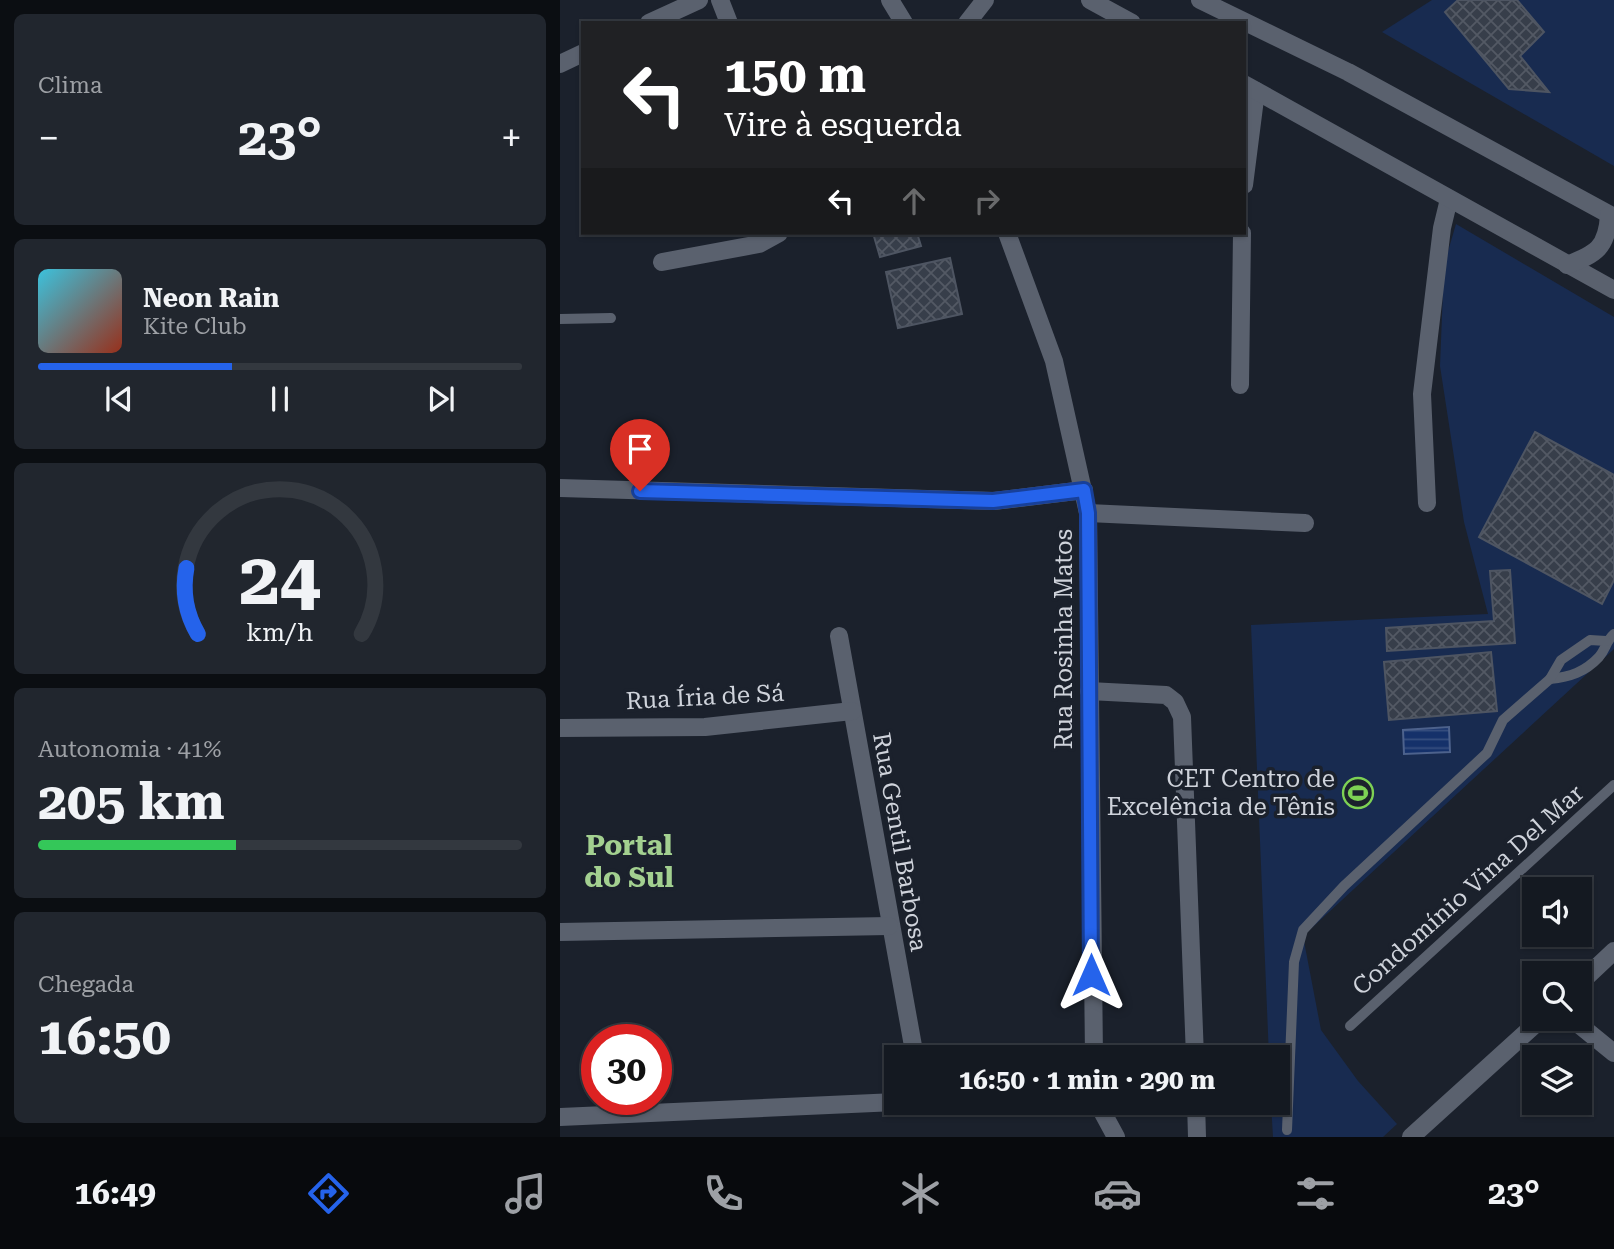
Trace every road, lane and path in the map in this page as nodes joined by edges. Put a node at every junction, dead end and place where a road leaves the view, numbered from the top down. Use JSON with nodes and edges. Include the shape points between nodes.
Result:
{"nodes":[{"id":1,"x":699,"y":0,"type":"edge"},
{"id":2,"x":720,"y":0,"type":"edge"},
{"id":3,"x":890,"y":0,"type":"edge"},
{"id":4,"x":985,"y":0,"type":"edge"},
{"id":5,"x":1090,"y":0,"type":"edge"},
{"id":6,"x":1200,"y":0,"type":"edge"},
{"id":7,"x":653,"y":21,"type":"edge"},
{"id":8,"x":728,"y":21,"type":"edge"},
{"id":9,"x":903,"y":21,"type":"edge"},
{"id":10,"x":969,"y":21,"type":"edge"},
{"id":11,"x":1128,"y":21,"type":"edge"},
{"id":12,"x":1243,"y":21,"type":"edge"},
{"id":13,"x":1246,"y":22,"type":"edge"},
{"id":14,"x":581,"y":54,"type":"edge"},
{"id":15,"x":560,"y":64,"type":"edge"},
{"id":16,"x":1250,"y":87,"type":"edge"},
{"id":17,"x":1246,"y":152,"type":"edge"},
{"id":18,"x":1449,"y":199,"type":"junction"},
{"id":19,"x":1612,"y":216,"type":"edge"},
{"id":20,"x":775,"y":235,"type":"edge"},
{"id":21,"x":1008,"y":235,"type":"edge"},
{"id":22,"x":1242,"y":235,"type":"edge"},
{"id":23,"x":662,"y":262,"type":"dead end"},
{"id":24,"x":1567,"y":265,"type":"junction"},
{"id":25,"x":1614,"y":290,"type":"edge"},
{"id":26,"x":611,"y":318,"type":"dead end"},
{"id":27,"x":560,"y":319,"type":"edge"},
{"id":28,"x":1240,"y":385,"type":"dead end"},
{"id":29,"x":560,"y":488,"type":"edge"},
{"id":30,"x":1084,"y":490,"type":"junction"},
{"id":31,"x":1427,"y":503,"type":"dead end"},
{"id":32,"x":1088,"y":513,"type":"junction"},
{"id":33,"x":1305,"y":523,"type":"dead end"},
{"id":34,"x":839,"y":636,"type":"dead end"},
{"id":35,"x":1610,"y":638,"type":"edge"},
{"id":36,"x":1550,"y":679,"type":"junction"},
{"id":37,"x":1089,"y":691,"type":"junction"},
{"id":38,"x":852,"y":711,"type":"junction"},
{"id":39,"x":560,"y":727,"type":"edge"},
{"id":40,"x":1614,"y":785,"type":"edge"},
{"id":41,"x":889,"y":926,"type":"junction"},
{"id":42,"x":560,"y":932,"type":"edge"},
{"id":43,"x":1614,"y":951,"type":"edge"},
{"id":44,"x":1592,"y":972,"type":"edge"},
{"id":45,"x":1350,"y":1026,"type":"dead end"},
{"id":46,"x":1528,"y":1031,"type":"edge"},
{"id":47,"x":1586,"y":1031,"type":"edge"},
{"id":48,"x":913,"y":1045,"type":"edge"},
{"id":49,"x":1094,"y":1045,"type":"edge"},
{"id":50,"x":1195,"y":1045,"type":"edge"},
{"id":51,"x":1614,"y":1053,"type":"edge"},
{"id":52,"x":884,"y":1103,"type":"edge"},
{"id":53,"x":1103,"y":1115,"type":"edge"},
{"id":54,"x":1196,"y":1115,"type":"edge"},
{"id":55,"x":560,"y":1117,"type":"edge"},
{"id":56,"x":1287,"y":1130,"type":"dead end"},
{"id":57,"x":1116,"y":1137,"type":"edge"},
{"id":58,"x":1197,"y":1137,"type":"edge"},
{"id":59,"x":1411,"y":1137,"type":"edge"}],
"edges":[{"from":1,"to":7,"type":"street"},
{"from":2,"to":8,"type":"street"},
{"from":3,"to":9,"type":"street"},
{"from":4,"to":10,"type":"street"},
{"from":5,"to":11,"type":"street"},
{"from":6,"to":12,"type":"street"},
{"from":13,"to":19,"type":"street","via":[[1348,72]]},
{"from":14,"to":15,"type":"street"},
{"from":16,"to":17,"type":"street"},
{"from":16,"to":18,"type":"street"},
{"from":18,"to":24,"type":"street"},
{"from":18,"to":31,"type":"street","via":[[1422,394]]},
{"from":19,"to":24,"type":"street","via":[[1601,247]]},
{"from":20,"to":23,"type":"street","via":[[759,244]]},
{"from":21,"to":30,"type":"street","name":"Rua Rosinha Matos","via":[[1054,361]]},
{"from":22,"to":28,"type":"street"},
{"from":24,"to":25,"type":"street"},
{"from":26,"to":27,"type":"lane"},
{"from":29,"to":30,"type":"street","via":[[981,501]]},
{"from":30,"to":32,"type":"street","name":"Rua Rosinha Matos"},
{"from":32,"to":33,"type":"street"},
{"from":32,"to":37,"type":"street","name":"Rua Rosinha Matos"},
{"from":34,"to":38,"type":"street","name":"Rua Gentil Barbosa"},
{"from":35,"to":36,"type":"lane","via":[[1601,655],[1580,672]]},
{"from":35,"to":36,"type":"lane","via":[[1590,640],[1561,660]]},
{"from":36,"to":56,"type":"lane","via":[[1503,720],[1487,753],[1303,930],[1294,962]]},
{"from":37,"to":49,"type":"street","name":"Rua Rosinha Matos"},
{"from":37,"to":50,"type":"street","via":[[1166,695],[1182,717]]},
{"from":38,"to":39,"type":"street","name":"Rua Íria de Sá","via":[[705,727]]},
{"from":38,"to":41,"type":"street","name":"Rua Gentil Barbosa"},
{"from":40,"to":45,"type":"lane","name":"Condomínio Vina Del Mar"},
{"from":41,"to":42,"type":"street"},
{"from":41,"to":48,"type":"street","name":"Rua Gentil Barbosa"},
{"from":43,"to":44,"type":"street"},
{"from":46,"to":59,"type":"street"},
{"from":47,"to":51,"type":"street"},
{"from":52,"to":55,"type":"street"},
{"from":53,"to":57,"type":"street"},
{"from":54,"to":58,"type":"street"}]}
